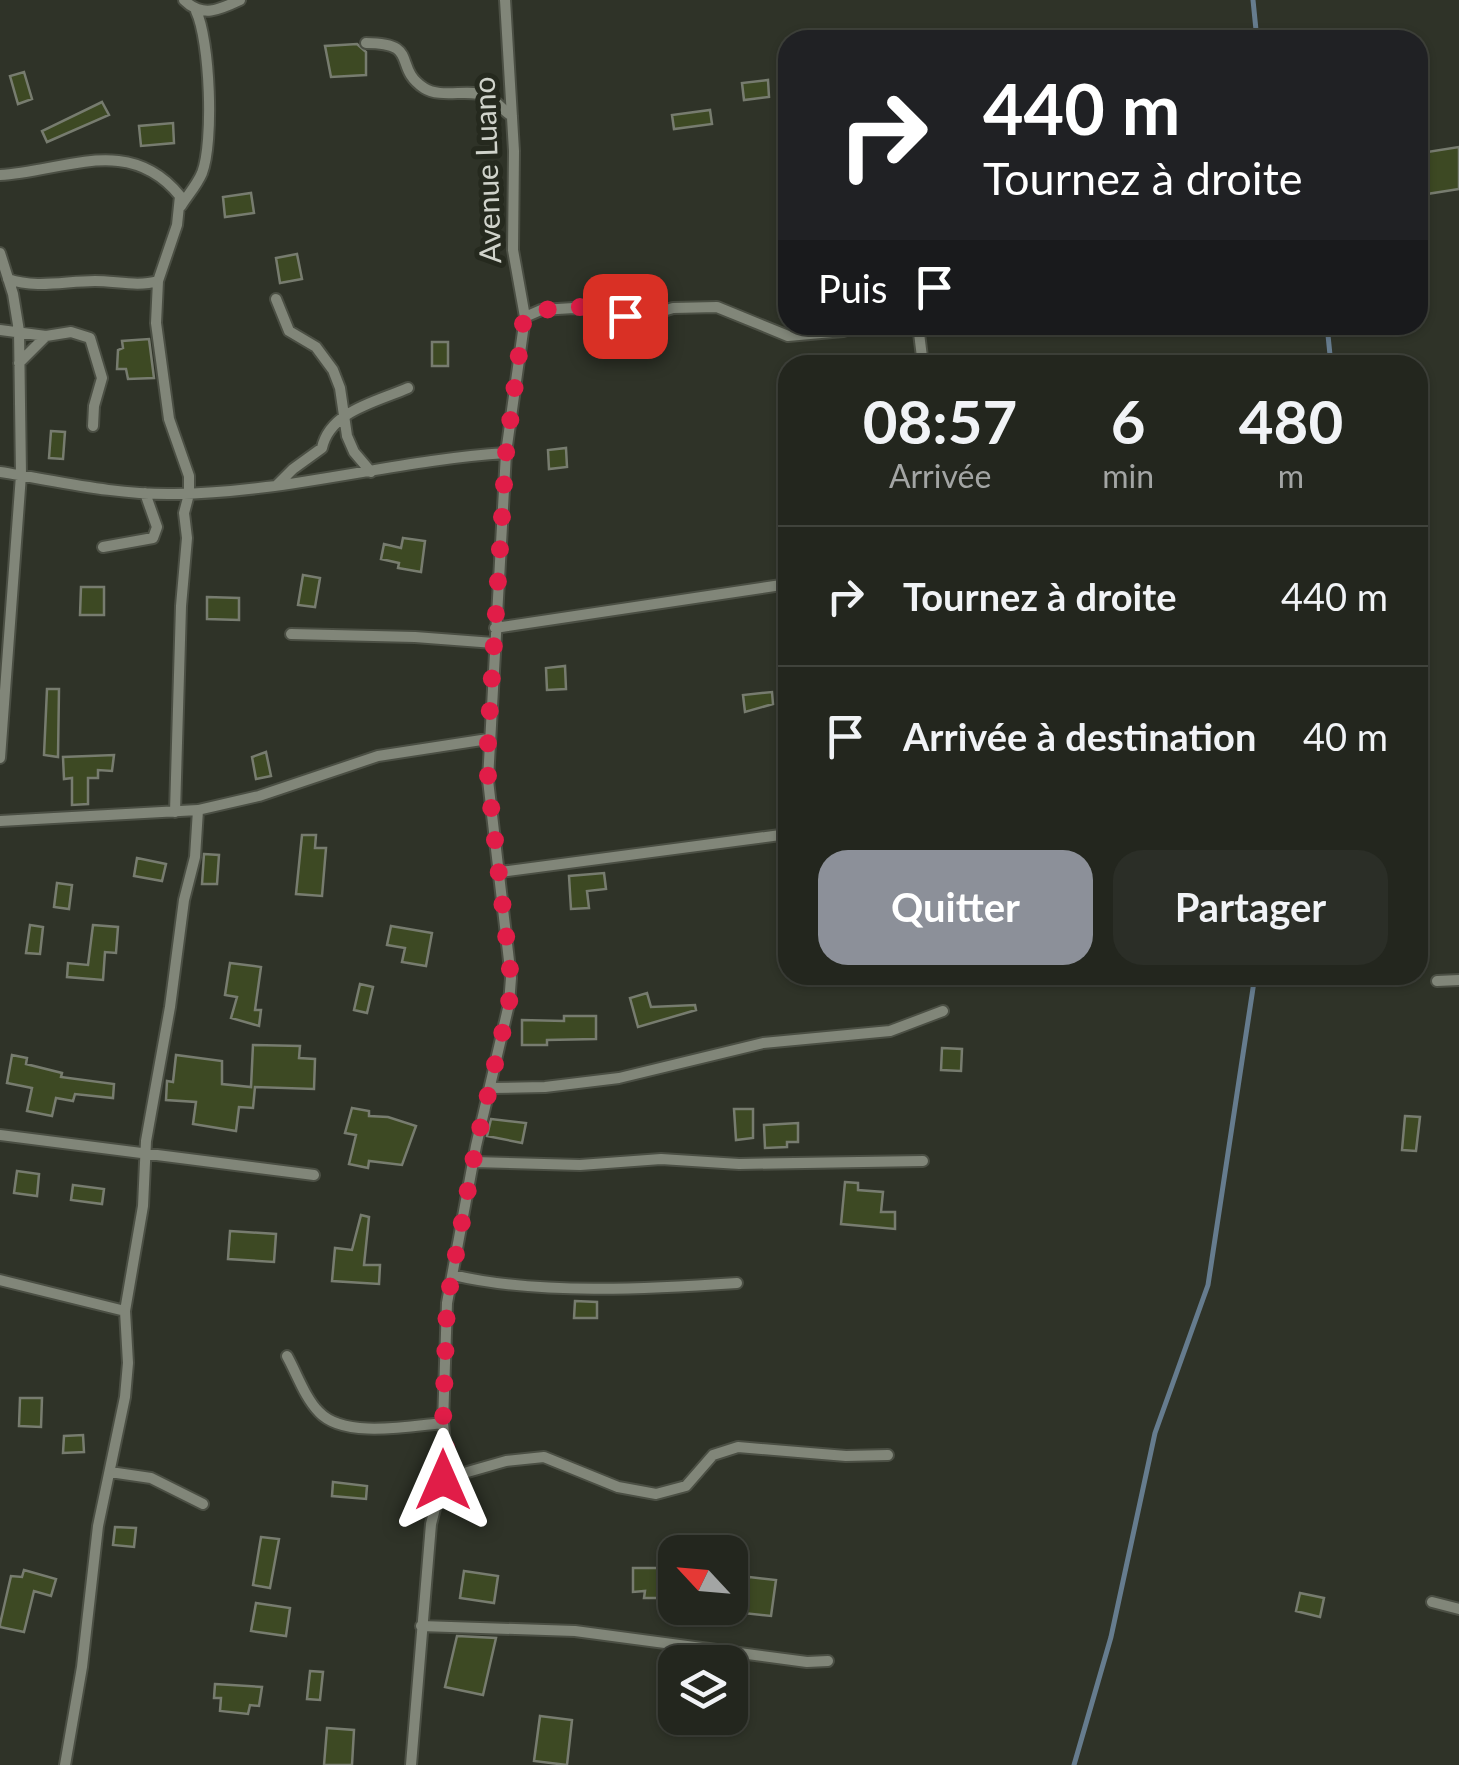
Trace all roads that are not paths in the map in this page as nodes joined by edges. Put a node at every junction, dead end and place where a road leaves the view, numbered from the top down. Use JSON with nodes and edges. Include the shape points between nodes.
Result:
{"nodes":[{"id":1,"x":184,"y":0,"type":"edge"},
{"id":2,"x":240,"y":0,"type":"edge"},
{"id":3,"x":504,"y":0,"type":"edge"},
{"id":4,"x":196,"y":11,"type":"junction"},
{"id":5,"x":366,"y":43,"type":"dead end"},
{"id":6,"x":512,"y":116,"type":"junction"},
{"id":7,"x":0,"y":175,"type":"edge"},
{"id":8,"x":180,"y":207,"type":"junction"},
{"id":9,"x":0,"y":253,"type":"edge"},
{"id":10,"x":8,"y":279,"type":"junction"},
{"id":11,"x":158,"y":280,"type":"junction"},
{"id":12,"x":276,"y":299,"type":"dead end"},
{"id":13,"x":524,"y":316,"type":"junction"},
{"id":14,"x":0,"y":330,"type":"edge"},
{"id":15,"x":19,"y":331,"type":"junction"},
{"id":16,"x":778,"y":332,"type":"edge"},
{"id":17,"x":46,"y":336,"type":"junction"},
{"id":18,"x":20,"y":363,"type":"junction"},
{"id":19,"x":408,"y":388,"type":"dead end"},
{"id":20,"x":346,"y":416,"type":"junction"},
{"id":21,"x":94,"y":426,"type":"dead end"},
{"id":22,"x":506,"y":453,"type":"junction"},
{"id":23,"x":0,"y":472,"type":"edge"},
{"id":24,"x":371,"y":472,"type":"junction"},
{"id":25,"x":21,"y":475,"type":"junction"},
{"id":26,"x":277,"y":486,"type":"junction"},
{"id":27,"x":145,"y":493,"type":"junction"},
{"id":28,"x":189,"y":494,"type":"junction"},
{"id":29,"x":104,"y":547,"type":"dead end"},
{"id":30,"x":778,"y":586,"type":"edge"},
{"id":31,"x":495,"y":628,"type":"junction"},
{"id":32,"x":291,"y":634,"type":"dead end"},
{"id":33,"x":494,"y":643,"type":"junction"},
{"id":34,"x":488,"y":739,"type":"junction"},
{"id":35,"x":0,"y":758,"type":"edge"},
{"id":36,"x":198,"y":810,"type":"junction"},
{"id":37,"x":175,"y":812,"type":"junction"},
{"id":38,"x":0,"y":821,"type":"edge"},
{"id":39,"x":778,"y":835,"type":"edge"},
{"id":40,"x":500,"y":872,"type":"junction"},
{"id":41,"x":1459,"y":980,"type":"edge"},
{"id":42,"x":1437,"y":981,"type":"dead end"},
{"id":43,"x":943,"y":1010,"type":"dead end"},
{"id":44,"x":490,"y":1088,"type":"junction"},
{"id":45,"x":0,"y":1134,"type":"edge"},
{"id":46,"x":146,"y":1156,"type":"junction"},
{"id":47,"x":923,"y":1161,"type":"dead end"},
{"id":48,"x":474,"y":1162,"type":"junction"},
{"id":49,"x":314,"y":1175,"type":"dead end"},
{"id":50,"x":452,"y":1274,"type":"junction"},
{"id":51,"x":0,"y":1280,"type":"edge"},
{"id":52,"x":737,"y":1282,"type":"dead end"},
{"id":53,"x":125,"y":1312,"type":"junction"},
{"id":54,"x":287,"y":1356,"type":"dead end"},
{"id":55,"x":443,"y":1423,"type":"junction"},
{"id":56,"x":888,"y":1455,"type":"dead end"},
{"id":57,"x":110,"y":1472,"type":"junction"},
{"id":58,"x":443,"y":1480,"type":"junction"},
{"id":59,"x":203,"y":1504,"type":"dead end"},
{"id":60,"x":1432,"y":1602,"type":"dead end"},
{"id":61,"x":1459,"y":1608,"type":"edge"},
{"id":62,"x":422,"y":1626,"type":"junction"},
{"id":63,"x":828,"y":1662,"type":"dead end"},
{"id":64,"x":65,"y":1765,"type":"edge"},
{"id":65,"x":411,"y":1765,"type":"edge"}],
"edges":[{"from":1,"to":4,"type":"street"},
{"from":2,"to":4,"type":"street"},
{"from":3,"to":6,"type":"street","name":"Avenue Luano"},
{"from":4,"to":8,"type":"street","via":[[206,62],[208,150]]},
{"from":5,"to":6,"type":"street","via":[[397,48],[423,88],[486,95]]},
{"from":6,"to":13,"type":"street","name":"Avenue Luano","via":[[512,250]]},
{"from":7,"to":8,"type":"street","via":[[116,160],[169,182]]},
{"from":8,"to":11,"type":"street"},
{"from":9,"to":10,"type":"street"},
{"from":10,"to":11,"type":"street"},
{"from":10,"to":15,"type":"street"},
{"from":11,"to":28,"type":"street","via":[[156,323],[168,420]]},
{"from":12,"to":20,"type":"street","via":[[289,331],[325,356]]},
{"from":13,"to":16,"type":"street","via":[[574,308],[637,319],[672,308],[717,308]]},
{"from":13,"to":22,"type":"street","name":"Avenue Luano"},
{"from":14,"to":15,"type":"street"},
{"from":15,"to":17,"type":"street"},
{"from":15,"to":18,"type":"street"},
{"from":17,"to":18,"type":"street"},
{"from":17,"to":21,"type":"street","via":[[76,333],[92,342],[102,378]]},
{"from":18,"to":25,"type":"street"},
{"from":19,"to":20,"type":"street"},
{"from":20,"to":24,"type":"street","via":[[354,452]]},
{"from":20,"to":26,"type":"street","via":[[330,426],[322,448]]},
{"from":22,"to":24,"type":"street"},
{"from":22,"to":31,"type":"street","name":"Avenue Luano"},
{"from":23,"to":25,"type":"street"},
{"from":24,"to":26,"type":"street"},
{"from":25,"to":27,"type":"street"},
{"from":25,"to":35,"type":"street"},
{"from":26,"to":28,"type":"street"},
{"from":27,"to":28,"type":"street"},
{"from":27,"to":29,"type":"street","via":[[157,526],[153,538]]},
{"from":28,"to":37,"type":"street"},
{"from":30,"to":31,"type":"street"},
{"from":31,"to":33,"type":"street","name":"Avenue Luano"},
{"from":32,"to":33,"type":"street"},
{"from":33,"to":34,"type":"street","name":"Avenue Luano"},
{"from":34,"to":36,"type":"street","via":[[378,756]]},
{"from":34,"to":40,"type":"street","name":"Avenue Luano"},
{"from":36,"to":37,"type":"street"},
{"from":36,"to":46,"type":"street"},
{"from":37,"to":38,"type":"street"},
{"from":39,"to":40,"type":"street"},
{"from":40,"to":44,"type":"street","name":"Avenue Luano","via":[[511,978]]},
{"from":41,"to":42,"type":"street"},
{"from":43,"to":44,"type":"street","via":[[890,1031],[762,1043],[619,1078]]},
{"from":44,"to":48,"type":"street","name":"Avenue Luano"},
{"from":45,"to":46,"type":"street"},
{"from":46,"to":49,"type":"street"},
{"from":46,"to":53,"type":"street"},
{"from":47,"to":48,"type":"street"},
{"from":48,"to":50,"type":"street","name":"Avenue Luano"},
{"from":50,"to":52,"type":"street","via":[[538,1286]]},
{"from":50,"to":55,"type":"street","name":"Avenue Luano"},
{"from":51,"to":53,"type":"street"},
{"from":53,"to":57,"type":"street","via":[[126,1397]]},
{"from":54,"to":55,"type":"street","via":[[316,1409],[338,1425]]},
{"from":55,"to":58,"type":"street","name":"Avenue Luano"},
{"from":56,"to":58,"type":"street","via":[[738,1447],[713,1456],[686,1486],[656,1494],[544,1458],[506,1461]]},
{"from":57,"to":59,"type":"street","via":[[151,1478]]},
{"from":57,"to":64,"type":"street"},
{"from":58,"to":62,"type":"street","name":"Avenue Luano","via":[[431,1524]]},
{"from":60,"to":61,"type":"street"},
{"from":62,"to":63,"type":"street","via":[[575,1631]]},
{"from":62,"to":65,"type":"street","name":"Avenue Luano"}]}
